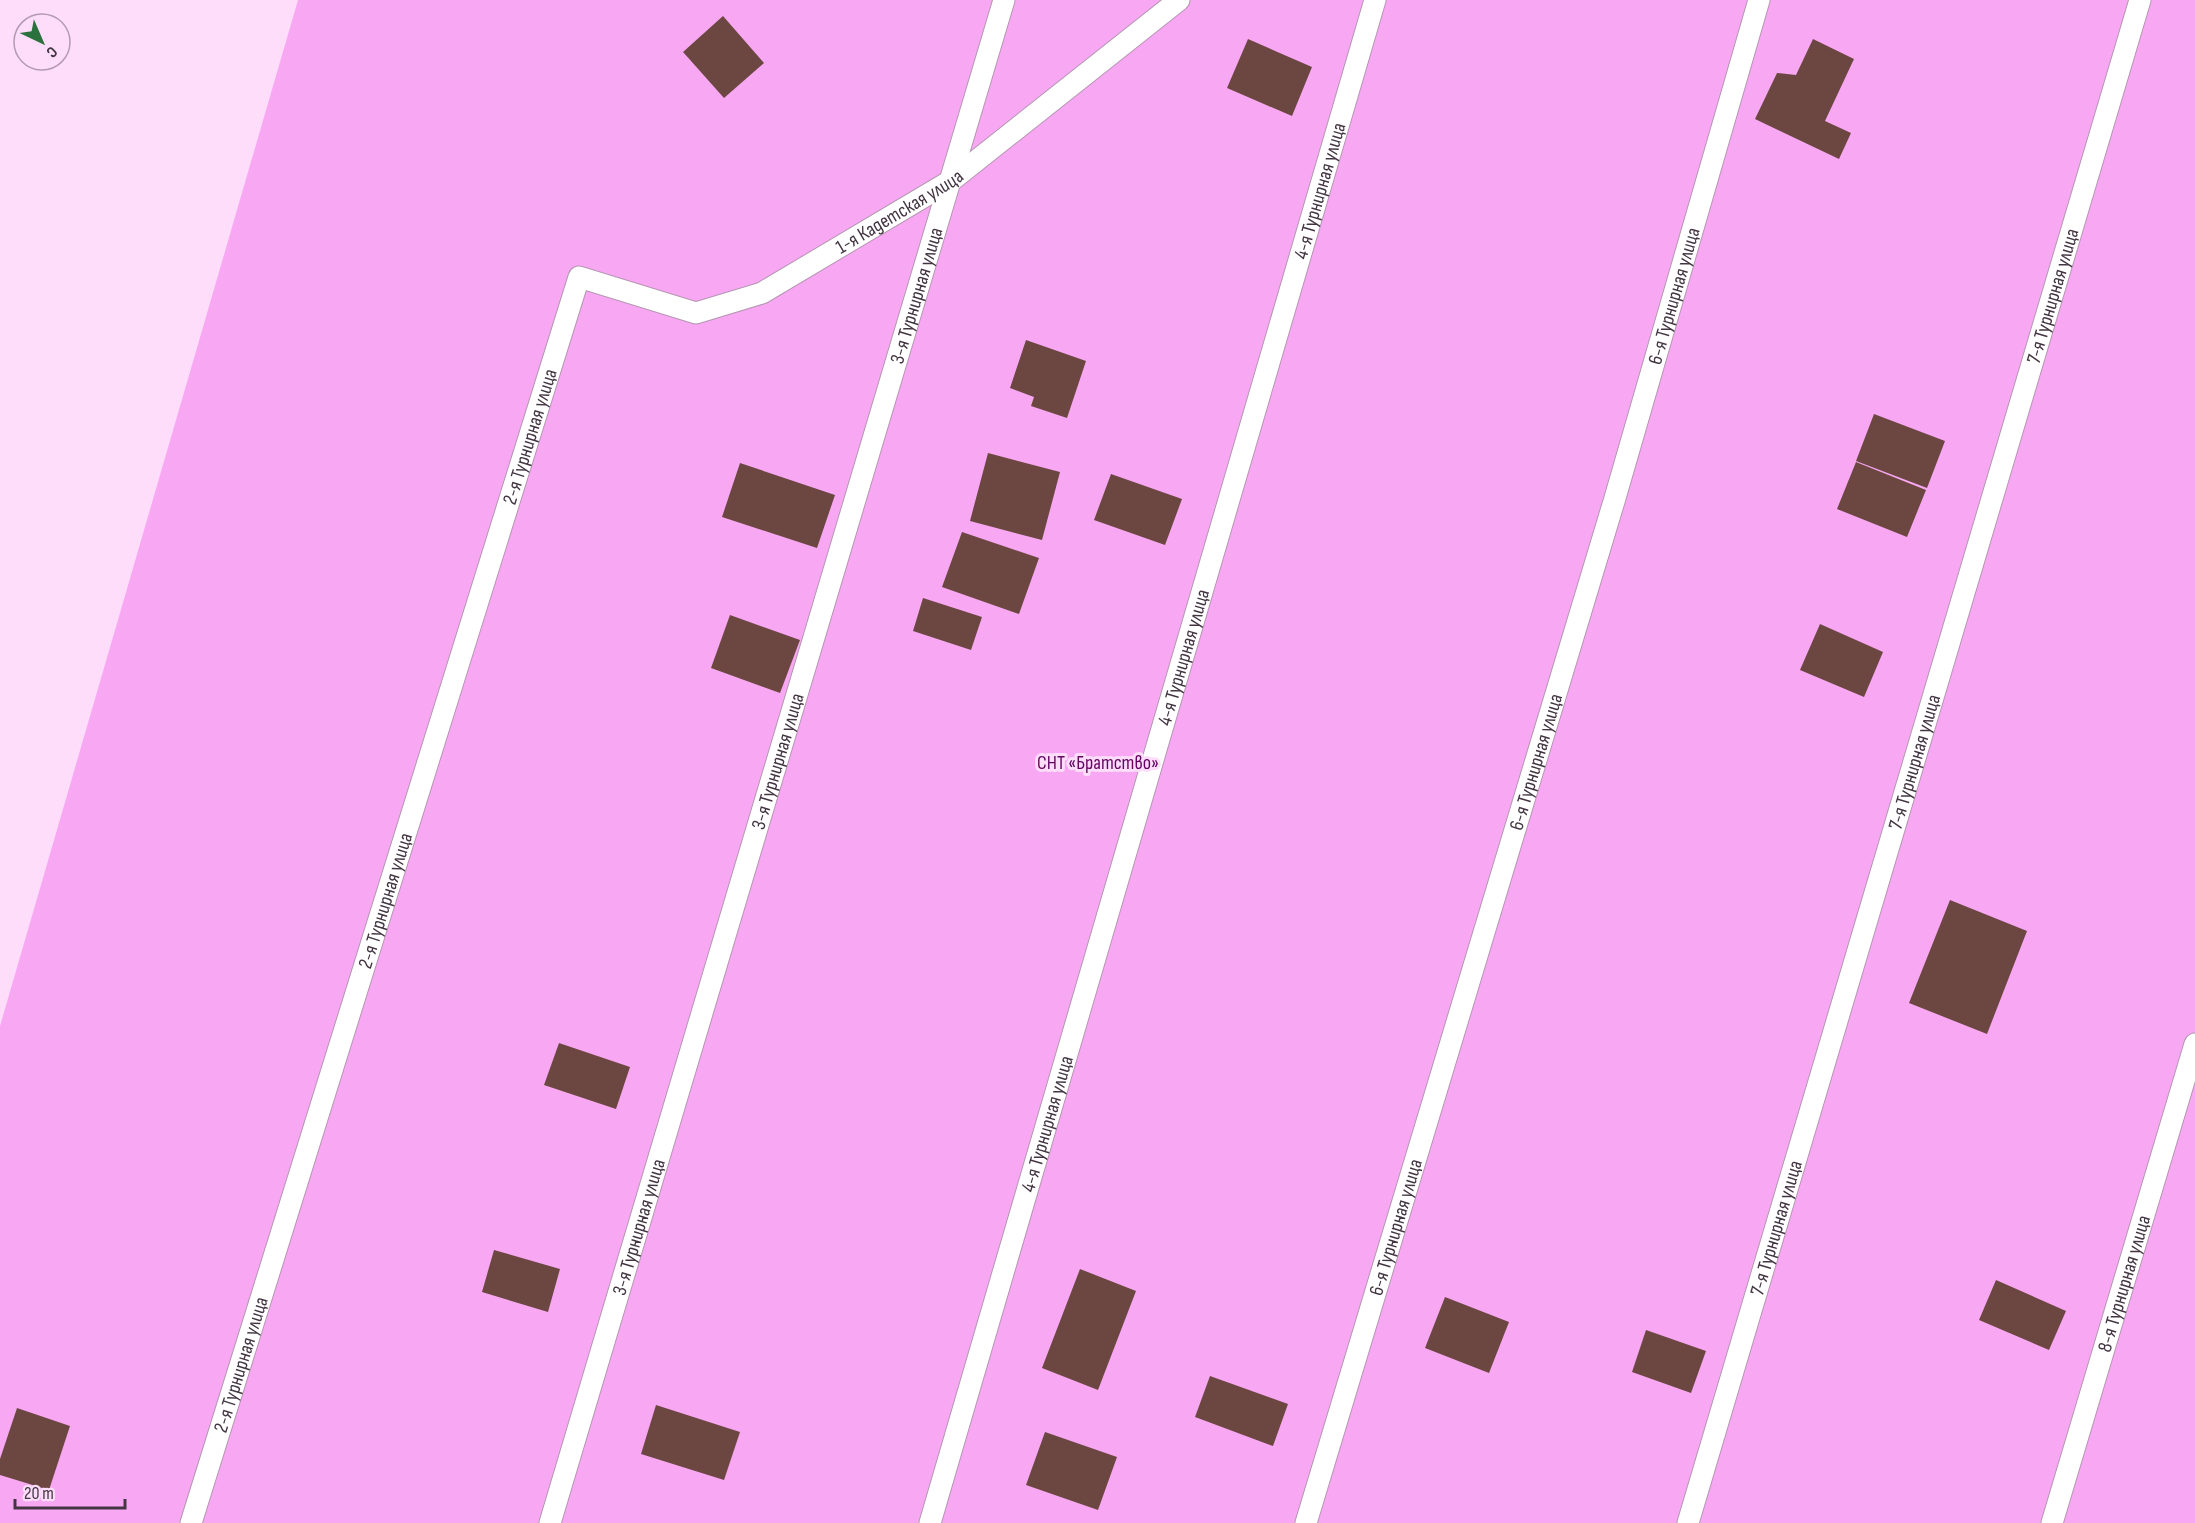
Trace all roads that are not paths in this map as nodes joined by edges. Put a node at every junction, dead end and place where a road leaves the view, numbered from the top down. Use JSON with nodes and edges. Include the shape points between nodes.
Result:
{"nodes":[{"id":1,"x":1004,"y":0,"type":"edge"},
{"id":2,"x":1179,"y":0,"type":"edge"},
{"id":3,"x":1375,"y":0,"type":"edge"},
{"id":4,"x":1759,"y":0,"type":"edge"},
{"id":5,"x":2140,"y":0,"type":"edge"},
{"id":6,"x":952,"y":180,"type":"junction"},
{"id":7,"x":579,"y":277,"type":"joint"},
{"id":8,"x":2195,"y":1044,"type":"edge"},
{"id":9,"x":191,"y":1523,"type":"edge"},
{"id":10,"x":550,"y":1523,"type":"edge"},
{"id":11,"x":930,"y":1523,"type":"edge"},
{"id":12,"x":1306,"y":1523,"type":"edge"},
{"id":13,"x":1688,"y":1523,"type":"edge"},
{"id":14,"x":2052,"y":1523,"type":"edge"}],
"edges":[{"from":1,"to":6,"type":"lane","name":"3-я Турнирная улица"},
{"from":2,"to":6,"type":"lane","name":"1-я Кадетская улица"},
{"from":3,"to":11,"type":"lane","name":"4-я Турнирная улица"},
{"from":4,"to":12,"type":"lane","name":"6-я Турнирная улица","via":[[1612,510]]},
{"from":5,"to":13,"type":"lane","name":"7-я Турнирная улица"},
{"from":6,"to":7,"type":"lane","name":"1-я Кадетская улица","via":[[762,293],[696,313]]},
{"from":6,"to":10,"type":"lane","name":"3-я Турнирная улица"},
{"from":7,"to":9,"type":"lane","name":"2-я Турнирная улица"},
{"from":8,"to":14,"type":"lane","name":"8-я Турнирная улица"}]}
